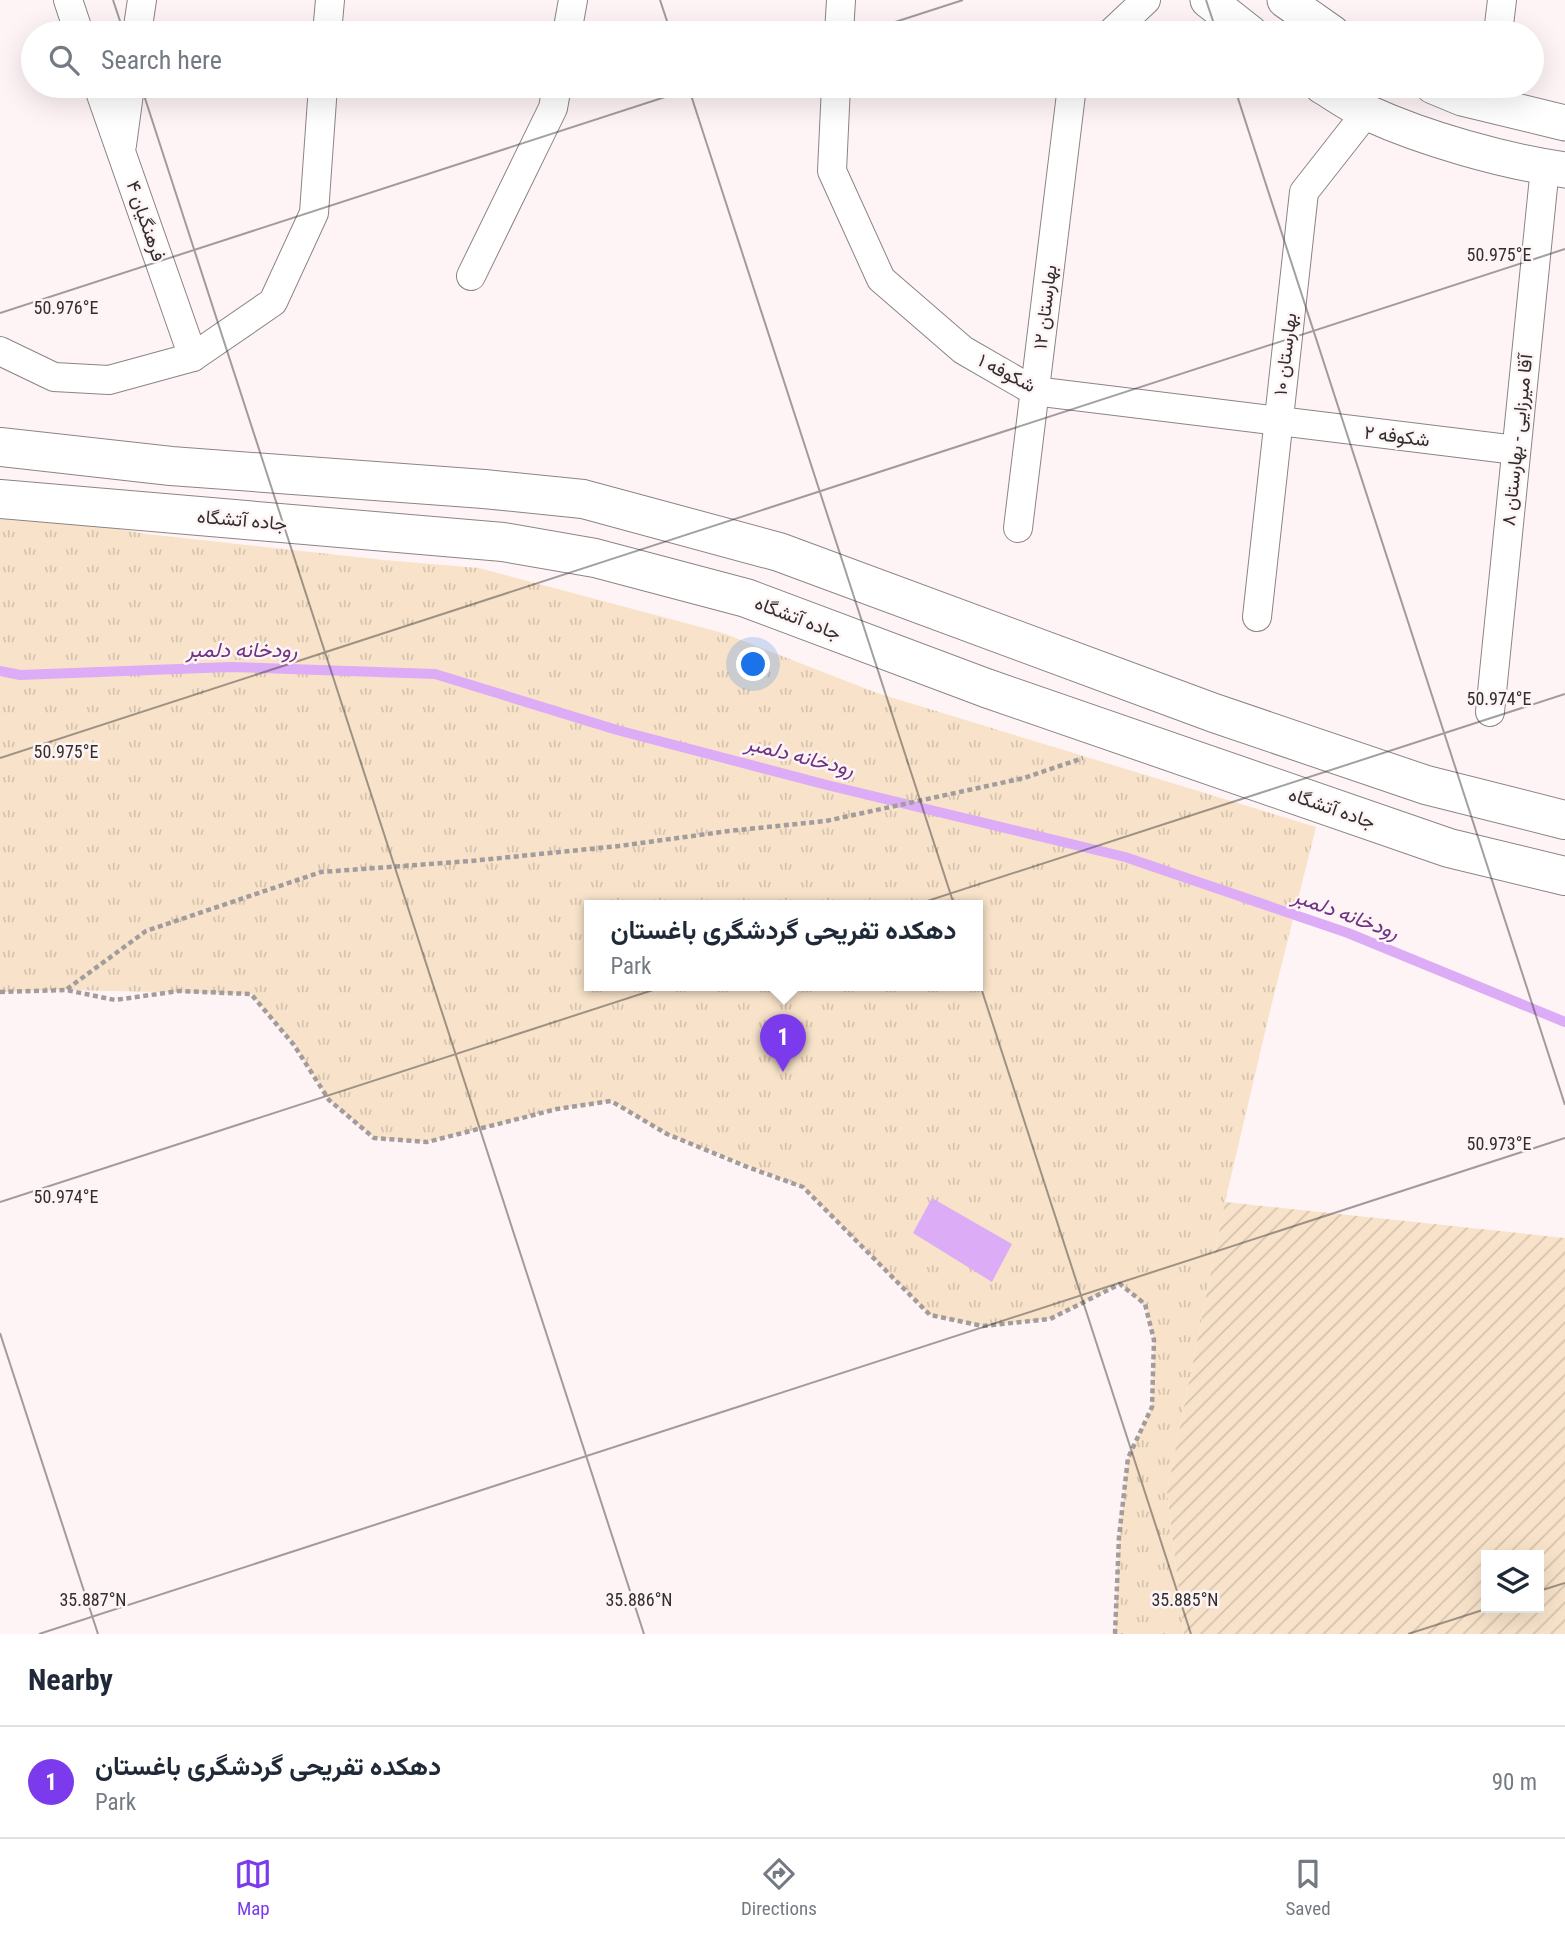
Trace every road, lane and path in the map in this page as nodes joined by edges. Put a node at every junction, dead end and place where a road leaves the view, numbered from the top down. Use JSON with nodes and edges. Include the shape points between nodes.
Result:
{"nodes":[{"id":1,"x":68,"y":0,"type":"edge"},
{"id":2,"x":142,"y":0,"type":"edge"},
{"id":3,"x":330,"y":0,"type":"edge"},
{"id":4,"x":573,"y":0,"type":"edge"},
{"id":5,"x":841,"y":0,"type":"edge"},
{"id":6,"x":1146,"y":0,"type":"edge"},
{"id":7,"x":1208,"y":0,"type":"edge"},
{"id":8,"x":1284,"y":0,"type":"edge"},
{"id":9,"x":1502,"y":0,"type":"edge"},
{"id":10,"x":75,"y":21,"type":"edge"},
{"id":11,"x":139,"y":21,"type":"edge"},
{"id":12,"x":328,"y":21,"type":"edge"},
{"id":13,"x":569,"y":21,"type":"edge"},
{"id":14,"x":840,"y":21,"type":"edge"},
{"id":15,"x":1124,"y":21,"type":"edge"},
{"id":16,"x":1235,"y":21,"type":"edge"},
{"id":17,"x":1315,"y":21,"type":"edge"},
{"id":18,"x":1499,"y":21,"type":"edge"},
{"id":19,"x":102,"y":98,"type":"edge"},
{"id":20,"x":128,"y":98,"type":"edge"},
{"id":21,"x":322,"y":98,"type":"edge"},
{"id":22,"x":555,"y":98,"type":"edge"},
{"id":23,"x":835,"y":98,"type":"edge"},
{"id":24,"x":1071,"y":98,"type":"edge"},
{"id":25,"x":1342,"y":98,"type":"edge"},
{"id":26,"x":1498,"y":98,"type":"edge"},
{"id":27,"x":1366,"y":113,"type":"junction"},
{"id":28,"x":1565,"y":123,"type":"edge"},
{"id":29,"x":121,"y":151,"type":"junction"},
{"id":30,"x":1555,"y":169,"type":"edge"},
{"id":31,"x":471,"y":276,"type":"dead end"},
{"id":32,"x":0,"y":351,"type":"edge"},
{"id":33,"x":193,"y":357,"type":"junction"},
{"id":34,"x":1034,"y":391,"type":"junction"},
{"id":35,"x":1277,"y":421,"type":"junction"},
{"id":36,"x":0,"y":447,"type":"edge"},
{"id":37,"x":1516,"y":450,"type":"junction"},
{"id":38,"x":0,"y":499,"type":"edge"},
{"id":39,"x":1018,"y":528,"type":"dead end"},
{"id":40,"x":1257,"y":617,"type":"dead end"},
{"id":41,"x":1490,"y":712,"type":"dead end"},
{"id":42,"x":1086,"y":757,"type":"dead end"},
{"id":43,"x":1565,"y":820,"type":"edge"},
{"id":44,"x":1565,"y":876,"type":"edge"},
{"id":45,"x":66,"y":990,"type":"junction"},
{"id":46,"x":0,"y":992,"type":"edge"},
{"id":47,"x":1115,"y":1634,"type":"edge"}],
"edges":[{"from":1,"to":10,"type":"street"},
{"from":2,"to":11,"type":"street"},
{"from":3,"to":12,"type":"street"},
{"from":4,"to":13,"type":"street"},
{"from":5,"to":14,"type":"street"},
{"from":6,"to":15,"type":"street"},
{"from":7,"to":16,"type":"street"},
{"from":8,"to":17,"type":"street"},
{"from":9,"to":18,"type":"street"},
{"from":19,"to":29,"type":"street","name":"فرهنگیان ۴"},
{"from":20,"to":29,"type":"street"},
{"from":21,"to":33,"type":"street","via":[[314,213],[273,302]]},
{"from":22,"to":31,"type":"street"},
{"from":23,"to":34,"type":"street","name":"شکوفه ۱","via":[[832,171],[881,279],[962,350]]},
{"from":24,"to":34,"type":"street","name":"بهارستان ۱۲"},
{"from":25,"to":27,"type":"street"},
{"from":26,"to":28,"type":"street"},
{"from":27,"to":30,"type":"street","via":[[1433,139]]},
{"from":27,"to":35,"type":"street","name":"بهارستان ۱۰","via":[[1304,192]]},
{"from":29,"to":33,"type":"street","name":"فرهنگیان ۴"},
{"from":30,"to":37,"type":"street","name":"آقا میرزایی - بهارستان ۸"},
{"from":32,"to":33,"type":"street","via":[[54,377],[109,380]]},
{"from":34,"to":35,"type":"street","name":"شکوفه ۱"},
{"from":34,"to":39,"type":"street","name":"بهارستان ۱۲"},
{"from":35,"to":37,"type":"street","name":"شکوفه ۲"},
{"from":35,"to":40,"type":"street","name":"بهارستان ۱۰"},
{"from":36,"to":43,"type":"main road","via":[[171,466],[583,499],[779,552],[1214,713],[1413,781]]},
{"from":37,"to":41,"type":"street","name":"آقا میرزایی - بهارستان ۸"},
{"from":38,"to":44,"type":"main road","name":"جاده آتشگاه","via":[[503,542],[595,558],[746,598],[986,688],[1449,848]]},
{"from":42,"to":45,"type":"path","via":[[1024,778],[826,821],[592,849],[321,872],[146,931]]},
{"from":45,"to":46,"type":"path"},
{"from":45,"to":47,"type":"path","via":[[115,1000],[179,991],[251,994],[294,1045],[329,1100],[374,1138],[428,1142],[557,1109],[611,1101],[667,1134],[803,1187],[930,1315],[984,1326],[1050,1319],[1119,1284],[1145,1304],[1154,1340],[1152,1407],[1128,1458]]}]}
